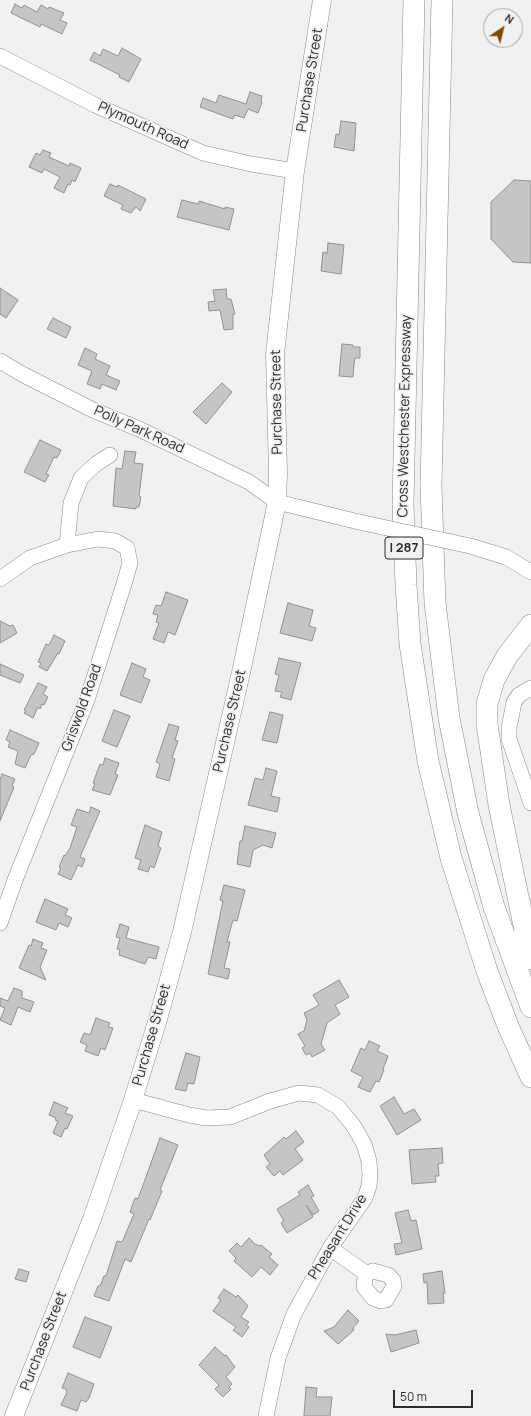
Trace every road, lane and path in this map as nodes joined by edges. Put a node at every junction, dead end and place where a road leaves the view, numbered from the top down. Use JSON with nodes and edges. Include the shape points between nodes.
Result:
{"nodes":[{"id":1,"x":322,"y":0,"type":"edge"},
{"id":2,"x":414,"y":0,"type":"edge"},
{"id":3,"x":442,"y":0,"type":"edge"},
{"id":4,"x":0,"y":56,"type":"edge"},
{"id":5,"x":295,"y":171,"type":"junction"},
{"id":6,"x":0,"y":361,"type":"edge"},
{"id":7,"x":110,"y":455,"type":"dead end"},
{"id":8,"x":276,"y":502,"type":"junction"},
{"id":9,"x":67,"y":545,"type":"junction"},
{"id":10,"x":531,"y":572,"type":"edge"},
{"id":11,"x":0,"y":579,"type":"edge"},
{"id":12,"x":531,"y":625,"type":"edge"},
{"id":13,"x":531,"y":688,"type":"edge"},
{"id":14,"x":531,"y":803,"type":"edge"},
{"id":15,"x":0,"y":923,"type":"edge"},
{"id":16,"x":531,"y":959,"type":"edge"},
{"id":17,"x":531,"y":1008,"type":"edge"},
{"id":18,"x":531,"y":1077,"type":"edge"},
{"id":19,"x":133,"y":1100,"type":"junction"},
{"id":20,"x":330,"y":1248,"type":"junction"},
{"id":21,"x":368,"y":1274,"type":"dead end"},
{"id":22,"x":14,"y":1416,"type":"edge"},
{"id":23,"x":266,"y":1416,"type":"edge"}],
"edges":[{"from":1,"to":5,"type":"main road","name":"Purchase Street"},
{"from":2,"to":18,"type":"highway","name":"Cross Westchester Expressway","number":"I 287","via":[[403,505],[410,644],[427,755],[451,858],[491,983]]},
{"from":3,"to":17,"type":"highway","name":"Cross Westchester Expressway","number":"I 287","via":[[430,492],[435,602],[447,705],[468,813],[494,907]]},
{"from":4,"to":5,"type":"street","name":"Plymouth Road","via":[[95,105],[203,153]]},
{"from":5,"to":8,"type":"main road","name":"Purchase Street","via":[[275,354],[278,473]]},
{"from":6,"to":8,"type":"street","name":"Polly Park Road","via":[[93,410],[139,429],[249,482]]},
{"from":7,"to":9,"type":"street","via":[[81,478],[71,503]]},
{"from":8,"to":10,"type":"street","bridge":true,"via":[[470,546],[506,557]]},
{"from":8,"to":19,"type":"main road","name":"Purchase Street","via":[[241,675],[182,932]]},
{"from":9,"to":11,"type":"street","via":[[30,558]]},
{"from":9,"to":15,"type":"street","name":"Griswold Road","via":[[98,540],[114,541],[127,548],[130,563],[87,700]]},
{"from":12,"to":16,"type":"highway","via":[[507,656],[494,680],[487,704],[487,724],[499,805]]},
{"from":13,"to":14,"type":"street","via":[[519,695],[514,702],[509,738]]},
{"from":19,"to":20,"type":"street","name":"Pheasant Drive","via":[[189,1116],[206,1118],[230,1116],[299,1093],[318,1094],[338,1107],[364,1144],[370,1175],[365,1198]]},
{"from":19,"to":22,"type":"main road","name":"Purchase Street","via":[[92,1219]]},
{"from":20,"to":21,"type":"street"},
{"from":20,"to":23,"type":"street","name":"Pheasant Drive","via":[[294,1314],[278,1358]]}]}
